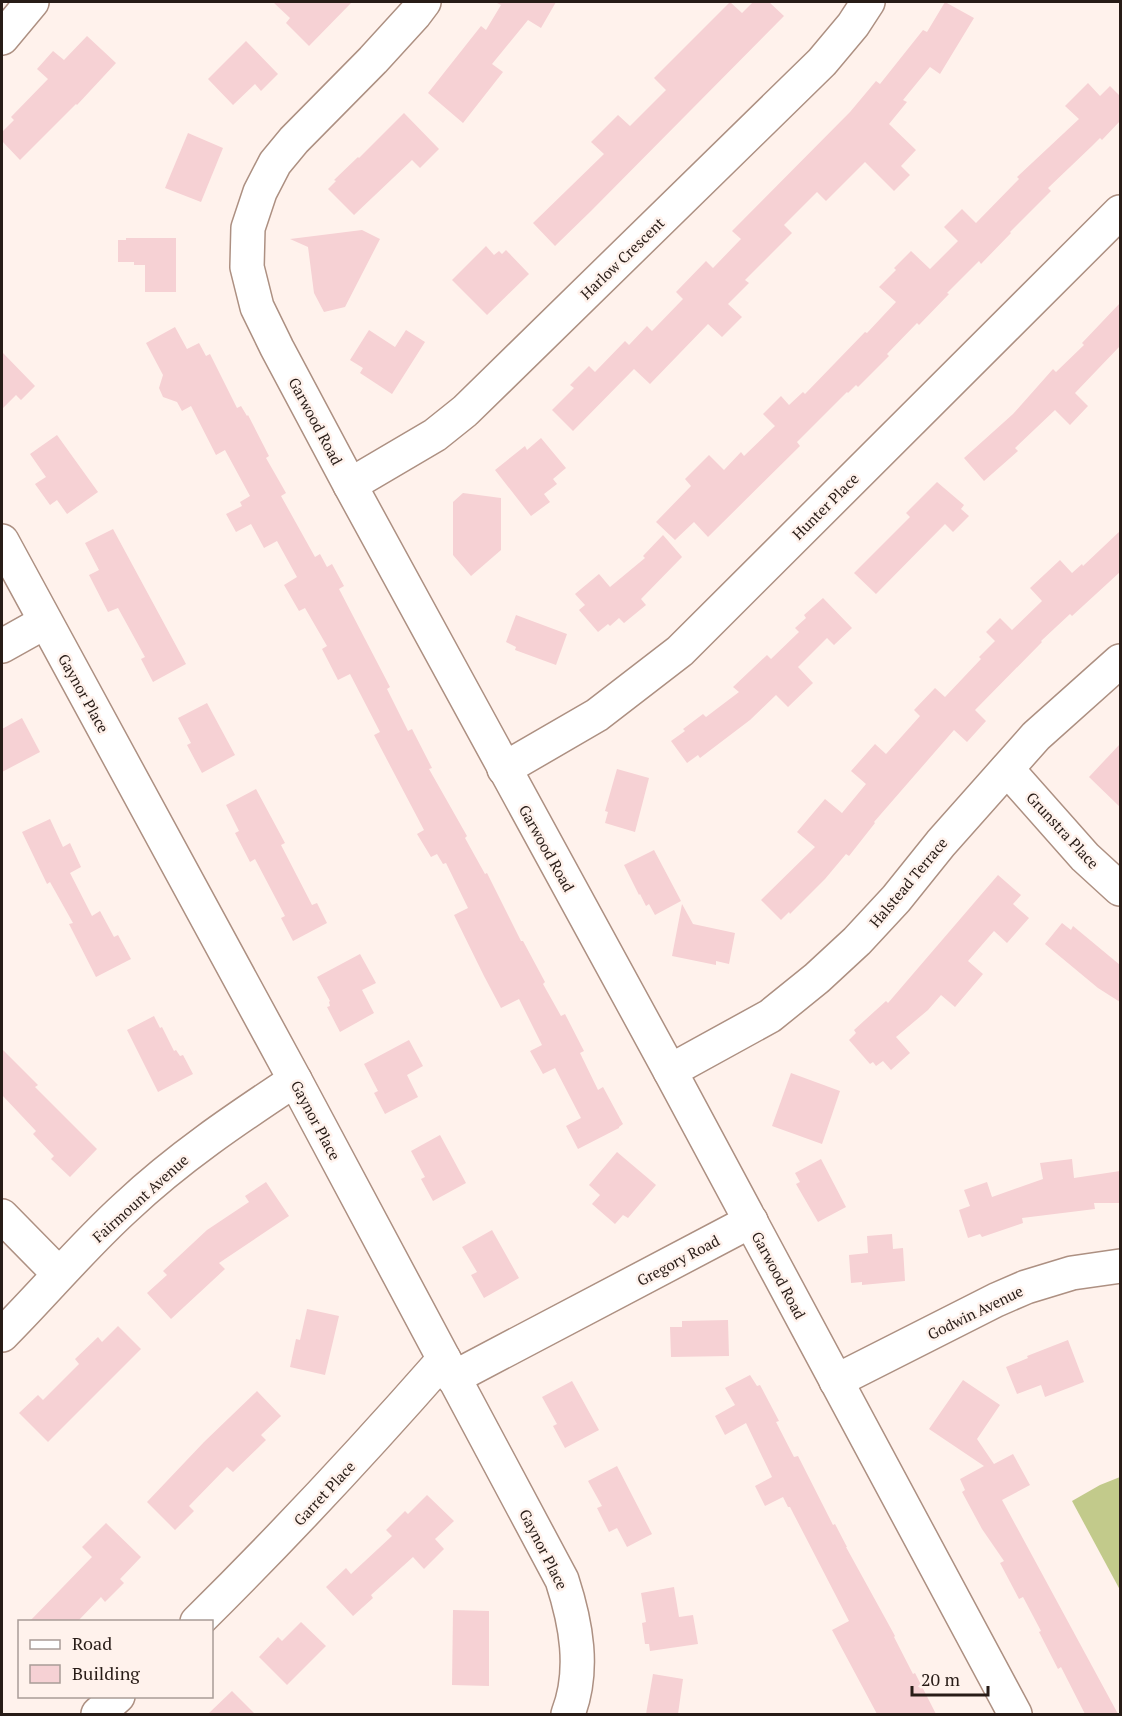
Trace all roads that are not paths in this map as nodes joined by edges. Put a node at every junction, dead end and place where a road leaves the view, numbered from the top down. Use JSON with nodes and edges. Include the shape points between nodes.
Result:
{"nodes":[{"id":1,"x":32,"y":2,"type":"edge"},
{"id":2,"x":424,"y":2,"type":"edge"},
{"id":3,"x":868,"y":2,"type":"edge"},
{"id":4,"x":2,"y":38,"type":"edge"},
{"id":5,"x":1120,"y":212,"type":"edge"},
{"id":6,"x":350,"y":485,"type":"junction"},
{"id":7,"x":2,"y":541,"type":"edge"},
{"id":8,"x":45,"y":622,"type":"junction"},
{"id":9,"x":2,"y":646,"type":"edge"},
{"id":10,"x":1120,"y":661,"type":"edge"},
{"id":11,"x":504,"y":769,"type":"junction"},
{"id":12,"x":1007,"y":769,"type":"junction"},
{"id":13,"x":1120,"y":889,"type":"edge"},
{"id":14,"x":670,"y":1071,"type":"junction"},
{"id":15,"x":295,"y":1080,"type":"junction"},
{"id":16,"x":2,"y":1216,"type":"edge"},
{"id":17,"x":751,"y":1221,"type":"junction"},
{"id":18,"x":1120,"y":1266,"type":"edge"},
{"id":19,"x":59,"y":1274,"type":"junction"},
{"id":20,"x":605,"y":1298,"type":"joint"},
{"id":21,"x":2,"y":1335,"type":"edge"},
{"id":22,"x":449,"y":1369,"type":"junction"},
{"id":23,"x":836,"y":1381,"type":"junction"},
{"id":24,"x":199,"y":1620,"type":"edge"},
{"id":25,"x":116,"y":1698,"type":"edge"},
{"id":26,"x":98,"y":1714,"type":"edge"},
{"id":27,"x":568,"y":1714,"type":"edge"},
{"id":28,"x":1015,"y":1714,"type":"edge"}],
"edges":[{"from":1,"to":4,"type":"street"},
{"from":2,"to":6,"type":"street","name":"Garwood Road","via":[[275,163],[248,228],[247,267],[257,307]]},
{"from":3,"to":6,"type":"street","name":"Harlow Crescent","via":[[822,62],[465,411],[435,435]]},
{"from":5,"to":11,"type":"street","name":"Hunter Place","via":[[681,651],[597,715]]},
{"from":6,"to":11,"type":"street","name":"Garwood Road"},
{"from":7,"to":8,"type":"street","name":"Gaynor Place"},
{"from":8,"to":9,"type":"street"},
{"from":8,"to":15,"type":"street","name":"Gaynor Place"},
{"from":10,"to":12,"type":"street","name":"Halstead Terrace","via":[[1036,736]]},
{"from":11,"to":14,"type":"street","name":"Garwood Road"},
{"from":12,"to":13,"type":"street","name":"Grunstra Place"},
{"from":12,"to":14,"type":"street","name":"Halstead Terrace","via":[[896,899],[817,978],[770,1016]]},
{"from":14,"to":17,"type":"street","name":"Garwood Road"},
{"from":15,"to":19,"type":"street","name":"Fairmount Avenue","via":[[180,1160]]},
{"from":15,"to":22,"type":"street","name":"Gaynor Place"},
{"from":16,"to":19,"type":"street"},
{"from":17,"to":20,"type":"street","name":"Gregory Road"},
{"from":17,"to":23,"type":"street","name":"Garwood Road"},
{"from":18,"to":23,"type":"street","name":"Godwin Avenue","via":[[1072,1273],[1026,1287]]},
{"from":19,"to":21,"type":"street","name":"Fairmount Avenue"},
{"from":20,"to":22,"type":"street","name":"Garret Place"},
{"from":22,"to":24,"type":"street","name":"Garret Place","via":[[358,1456]]},
{"from":22,"to":27,"type":"street","name":"Gaynor Place","via":[[562,1580],[576,1640],[577,1674]]},
{"from":23,"to":28,"type":"street","name":"Garwood Road"},
{"from":25,"to":26,"type":"street"}]}
